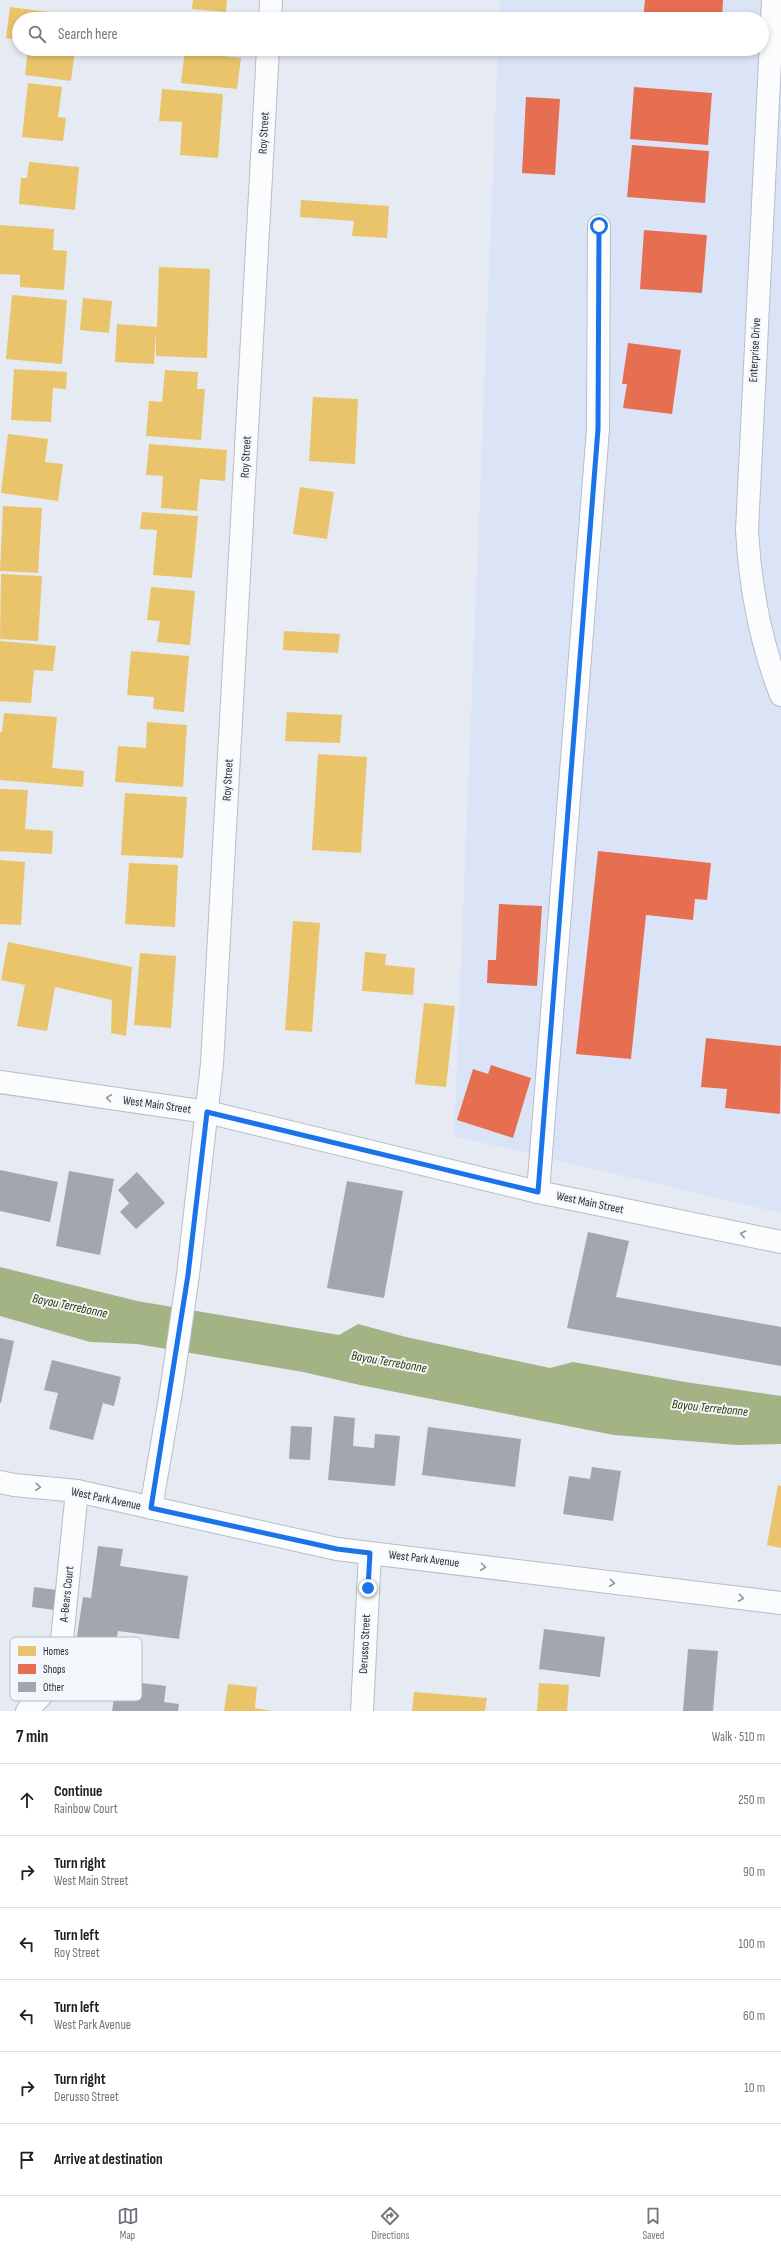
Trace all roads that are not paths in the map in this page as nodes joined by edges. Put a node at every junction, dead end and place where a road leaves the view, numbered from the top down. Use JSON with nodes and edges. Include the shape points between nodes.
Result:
{"nodes":[{"id":1,"x":271,"y":0,"type":"edge"},
{"id":2,"x":773,"y":0,"type":"edge"},
{"id":3,"x":270,"y":12,"type":"edge"},
{"id":4,"x":268,"y":56,"type":"edge"},
{"id":5,"x":599,"y":226,"type":"dead end"},
{"id":6,"x":781,"y":695,"type":"edge"},
{"id":7,"x":0,"y":1082,"type":"edge"},
{"id":8,"x":207,"y":1112,"type":"junction"},
{"id":9,"x":538,"y":1192,"type":"junction"},
{"id":10,"x":781,"y":1242,"type":"edge"},
{"id":11,"x":0,"y":1482,"type":"edge"},
{"id":12,"x":77,"y":1491,"type":"junction"},
{"id":13,"x":151,"y":1508,"type":"junction"},
{"id":14,"x":370,"y":1553,"type":"junction"},
{"id":15,"x":781,"y":1603,"type":"edge"},
{"id":16,"x":62,"y":1637,"type":"edge"},
{"id":17,"x":36,"y":1701,"type":"edge"},
{"id":18,"x":27,"y":1711,"type":"edge"},
{"id":19,"x":362,"y":1711,"type":"edge"}],
"edges":[{"from":1,"to":3,"type":"street"},
{"from":2,"to":6,"type":"street","name":"Enterprise Drive","via":[[747,530],[753,598],[761,635]]},
{"from":4,"to":8,"type":"street","name":"Roy Street","via":[[213,1056]]},
{"from":5,"to":9,"type":"street","via":[[598,429]]},
{"from":8,"to":7,"type":"street","name":"West Main Street","one_way":true},
{"from":8,"to":9,"type":"street","name":"West Main Street"},
{"from":8,"to":13,"type":"street","name":"Roy Street","via":[[188,1275]]},
{"from":10,"to":9,"type":"street","name":"West Main Street","one_way":true},
{"from":11,"to":12,"type":"street","name":"West Park Avenue","one_way":true},
{"from":12,"to":13,"type":"street","name":"West Park Avenue"},
{"from":12,"to":16,"type":"street","name":"A-Bears Court"},
{"from":13,"to":14,"type":"street","name":"West Park Avenue","via":[[337,1549]]},
{"from":14,"to":15,"type":"street","name":"West Park Avenue","one_way":true},
{"from":14,"to":19,"type":"street","name":"Derusso Street"},
{"from":17,"to":18,"type":"street","name":"A-Bears Court"}]}
